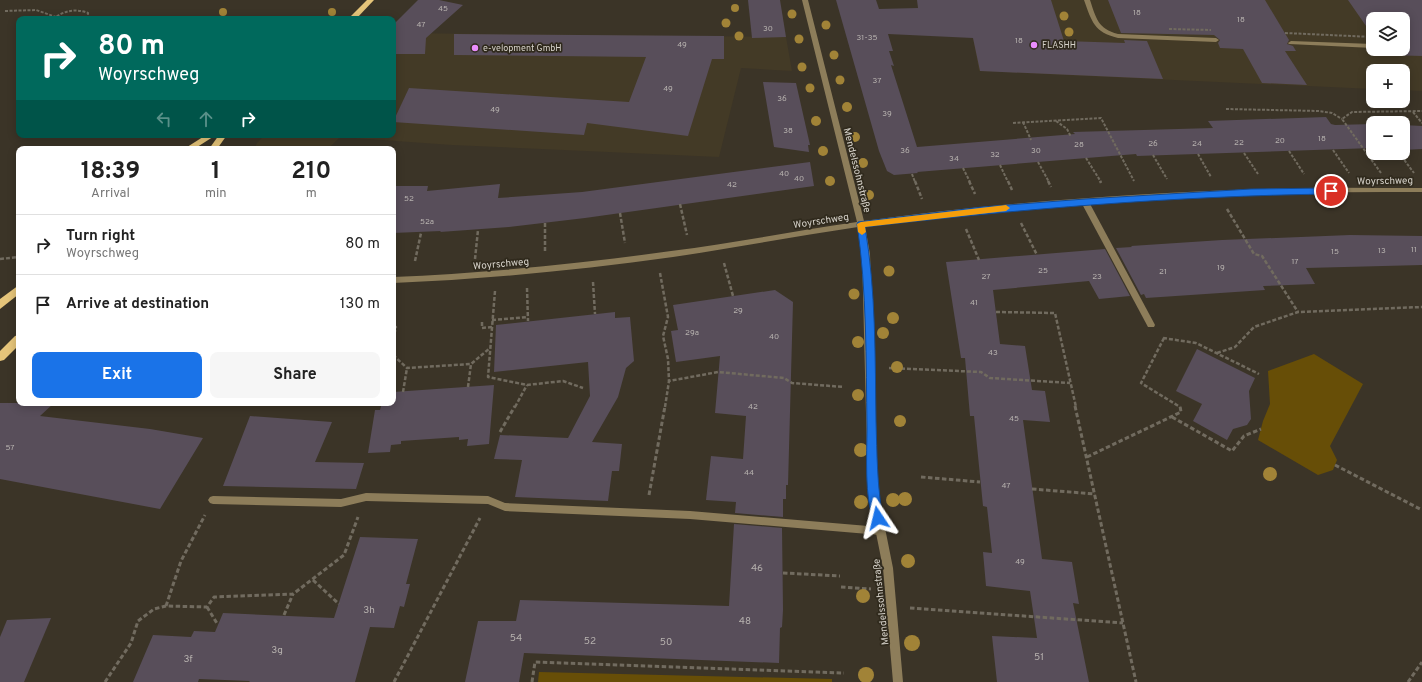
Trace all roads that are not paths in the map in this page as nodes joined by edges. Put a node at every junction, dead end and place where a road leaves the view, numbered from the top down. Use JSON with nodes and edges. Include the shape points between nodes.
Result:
{"nodes":[{"id":1,"x":371,"y":0,"type":"edge"},
{"id":2,"x":805,"y":0,"type":"edge"},
{"id":3,"x":1087,"y":0,"type":"edge"},
{"id":4,"x":355,"y":16,"type":"edge"},
{"id":5,"x":1216,"y":40,"type":"dead end"},
{"id":6,"x":1291,"y":43,"type":"dead end"},
{"id":7,"x":1366,"y":46,"type":"edge"},
{"id":8,"x":207,"y":138,"type":"edge"},
{"id":9,"x":193,"y":146,"type":"edge"},
{"id":10,"x":1422,"y":190,"type":"edge"},
{"id":11,"x":1085,"y":202,"type":"junction"},
{"id":12,"x":861,"y":224,"type":"junction"},
{"id":13,"x":396,"y":280,"type":"edge"},
{"id":14,"x":16,"y":292,"type":"edge"},
{"id":15,"x":0,"y":306,"type":"edge"},
{"id":16,"x":1151,"y":326,"type":"road end"},
{"id":17,"x":16,"y":342,"type":"edge"},
{"id":18,"x":0,"y":357,"type":"edge"},
{"id":19,"x":213,"y":500,"type":"road end"},
{"id":20,"x":880,"y":531,"type":"junction"},
{"id":21,"x":898,"y":682,"type":"edge"}],
"edges":[{"from":1,"to":4,"type":"main road"},
{"from":2,"to":12,"type":"street","name":"Mendelssohnstraße"},
{"from":3,"to":5,"type":"street","via":[[1095,22],[1107,34]]},
{"from":6,"to":7,"type":"street"},
{"from":8,"to":9,"type":"main road"},
{"from":10,"to":11,"type":"street","name":"Woyrschweg","via":[[1265,192]]},
{"from":11,"to":12,"type":"street","name":"Woyrschweg","via":[[982,210]]},
{"from":11,"to":16,"type":"street"},
{"from":12,"to":13,"type":"street","name":"Woyrschweg","via":[[671,254],[562,268]]},
{"from":12,"to":20,"type":"street","name":"Mendelssohnstraße","via":[[866,254],[873,493]]},
{"from":14,"to":15,"type":"main road"},
{"from":17,"to":18,"type":"main road"},
{"from":19,"to":20,"type":"street","via":[[341,503],[366,497],[488,500],[505,507],[713,517]]},
{"from":20,"to":21,"type":"street","name":"Mendelssohnstraße","via":[[888,568]]}]}
